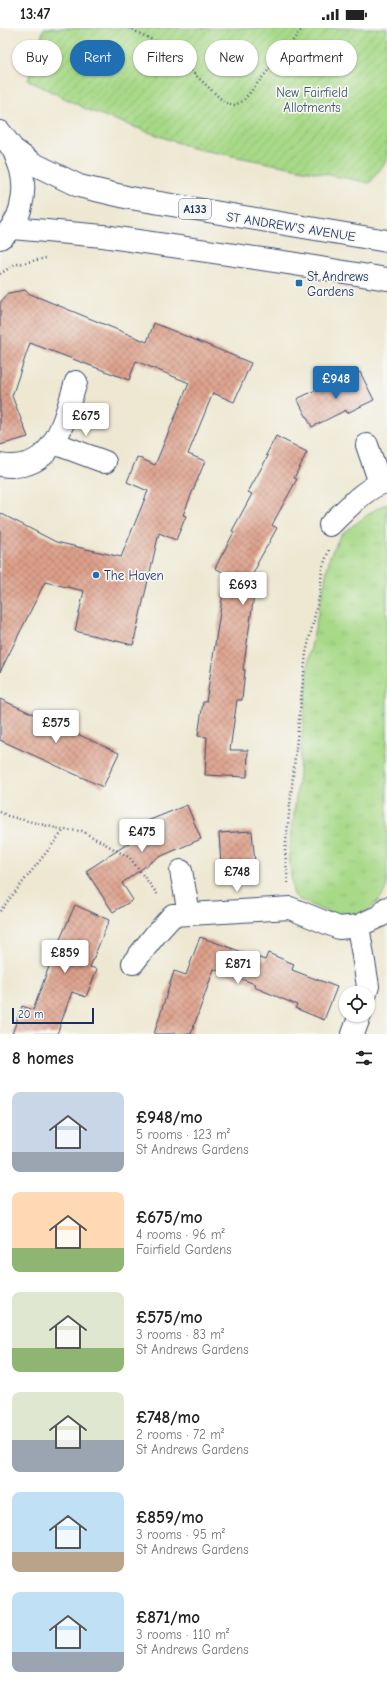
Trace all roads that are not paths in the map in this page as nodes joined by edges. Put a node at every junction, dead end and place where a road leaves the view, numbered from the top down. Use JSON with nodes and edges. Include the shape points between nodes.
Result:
{"nodes":[{"id":1,"x":0,"y":132,"type":"edge"},
{"id":2,"x":13,"y":149,"type":"junction"},
{"id":3,"x":6,"y":233,"type":"edge"},
{"id":4,"x":387,"y":241,"type":"edge"},
{"id":5,"x":387,"y":279,"type":"edge"},
{"id":6,"x":76,"y":382,"type":"dead end"},
{"id":7,"x":54,"y":443,"type":"junction"},
{"id":8,"x":367,"y":445,"type":"dead end"},
{"id":9,"x":105,"y":462,"type":"dead end"},
{"id":10,"x":0,"y":465,"type":"edge"},
{"id":11,"x":384,"y":482,"type":"edge"},
{"id":12,"x":330,"y":524,"type":"road end"},
{"id":13,"x":181,"y":871,"type":"dead end"},
{"id":14,"x":387,"y":908,"type":"edge"},
{"id":15,"x":181,"y":914,"type":"junction"},
{"id":16,"x":358,"y":926,"type":"junction"},
{"id":17,"x":133,"y":963,"type":"dead end"},
{"id":18,"x":368,"y":986,"type":"edge"},
{"id":19,"x":357,"y":1022,"type":"edge"},
{"id":20,"x":353,"y":1034,"type":"edge"}],
"edges":[{"from":1,"to":2,"type":"main road","name":"ST ANDREW'S AVENUE","number":"A133"},
{"from":2,"to":3,"type":"main road","via":[[21,170],[23,197],[20,210]]},
{"from":2,"to":4,"type":"main road","name":"ST ANDREW'S AVENUE","number":"A133","via":[[48,172],[86,188],[130,198]]},
{"from":3,"to":5,"type":"main road","via":[[103,236],[289,262]]},
{"from":6,"to":7,"type":"main road"},
{"from":7,"to":9,"type":"main road"},
{"from":7,"to":10,"type":"main road","via":[[35,462],[13,467]]},
{"from":8,"to":11,"type":"main road"},
{"from":11,"to":12,"type":"main road","via":[[360,496]]},
{"from":13,"to":15,"type":"main road"},
{"from":14,"to":16,"type":"main road","via":[[382,915]]},
{"from":15,"to":16,"type":"main road","via":[[290,908],[339,928]]},
{"from":15,"to":17,"type":"main road","via":[[155,935]]},
{"from":16,"to":18,"type":"main road"},
{"from":19,"to":20,"type":"main road"}]}
